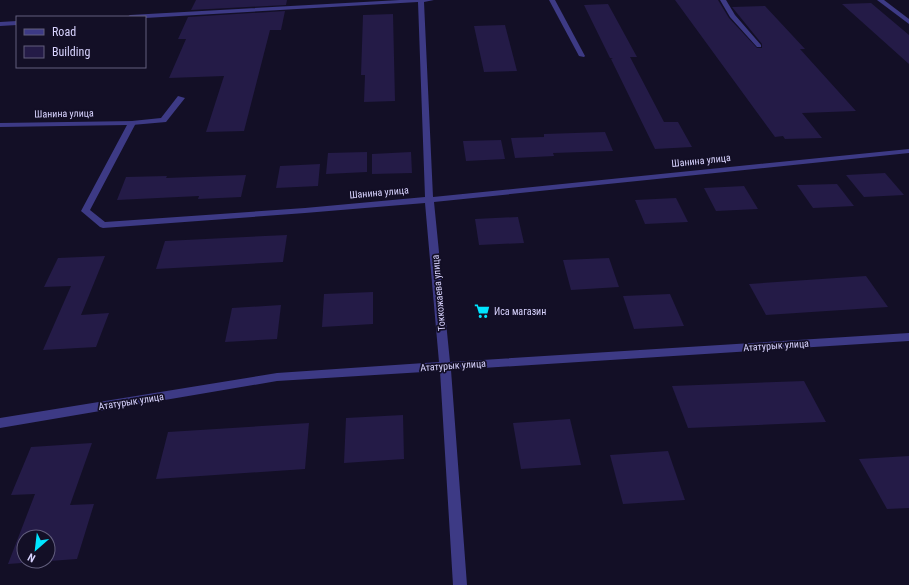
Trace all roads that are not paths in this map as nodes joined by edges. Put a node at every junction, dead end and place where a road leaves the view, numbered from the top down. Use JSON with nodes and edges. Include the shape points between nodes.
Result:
{"nodes":[{"id":1,"x":421,"y":0,"type":"edge"},
{"id":2,"x":431,"y":0,"type":"edge"},
{"id":3,"x":552,"y":0,"type":"edge"},
{"id":4,"x":723,"y":0,"type":"edge"},
{"id":5,"x":880,"y":0,"type":"edge"},
{"id":6,"x":146,"y":16,"type":"edge"},
{"id":7,"x":909,"y":22,"type":"edge"},
{"id":8,"x":16,"y":23,"type":"edge"},
{"id":9,"x":0,"y":24,"type":"edge"},
{"id":10,"x":758,"y":46,"type":"dead end"},
{"id":11,"x":582,"y":56,"type":"dead end"},
{"id":12,"x":181,"y":98,"type":"dead end"},
{"id":13,"x":132,"y":123,"type":"junction"},
{"id":14,"x":0,"y":125,"type":"edge"},
{"id":15,"x":909,"y":151,"type":"edge"},
{"id":16,"x":429,"y":199,"type":"junction"},
{"id":17,"x":909,"y":337,"type":"edge"},
{"id":18,"x":445,"y":366,"type":"junction"},
{"id":19,"x":0,"y":423,"type":"edge"},
{"id":20,"x":460,"y":585,"type":"edge"}],
"edges":[{"from":1,"to":2,"type":"street"},
{"from":1,"to":6,"type":"street"},
{"from":1,"to":16,"type":"street","name":"Токкожаева улица"},
{"from":3,"to":11,"type":"street"},
{"from":4,"to":10,"type":"street","via":[[732,16]]},
{"from":5,"to":7,"type":"street"},
{"from":8,"to":9,"type":"street"},
{"from":12,"to":13,"type":"street","via":[[163,120]]},
{"from":13,"to":14,"type":"street","name":"Шанина улица"},
{"from":13,"to":16,"type":"street","name":"Шанина улица","via":[[85,211],[103,225]]},
{"from":15,"to":16,"type":"street","name":"Шанина улица"},
{"from":16,"to":18,"type":"street","name":"Токкожаева улица"},
{"from":17,"to":18,"type":"street","name":"Ататурык улица"},
{"from":18,"to":19,"type":"street","name":"Ататурык улица","via":[[277,377]]},
{"from":18,"to":20,"type":"street","name":"Токкожаева улица"}]}
